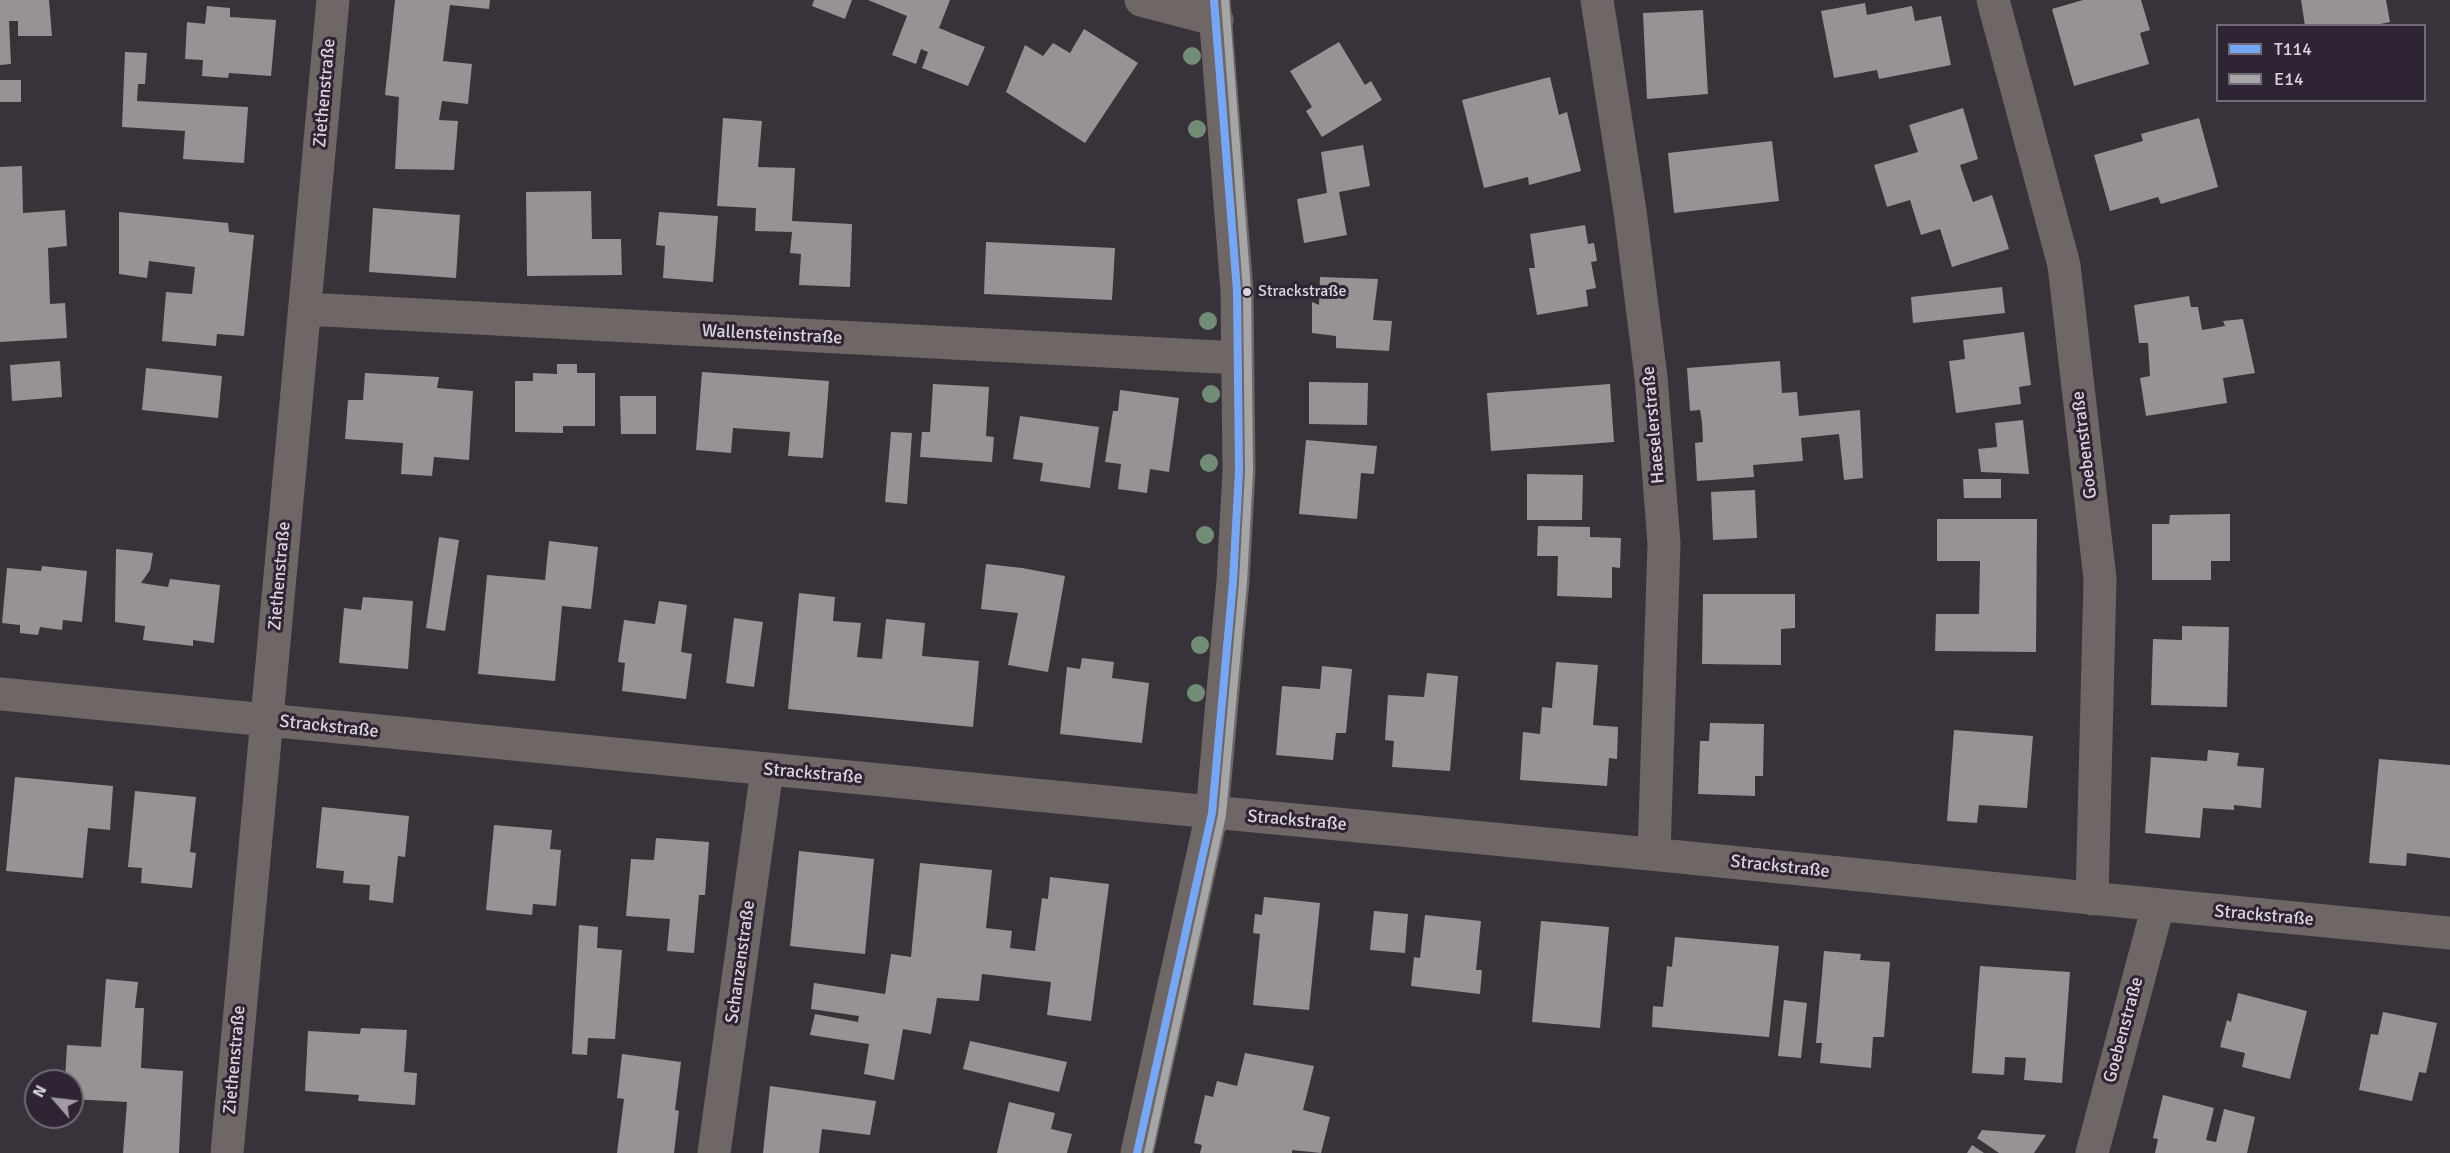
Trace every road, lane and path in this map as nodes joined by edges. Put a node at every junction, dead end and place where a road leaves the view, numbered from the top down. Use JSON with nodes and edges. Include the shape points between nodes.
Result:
{"nodes":[{"id":1,"x":333,"y":0,"type":"edge"},
{"id":2,"x":1141,"y":0,"type":"edge"},
{"id":3,"x":1597,"y":0,"type":"edge"},
{"id":4,"x":1993,"y":0,"type":"edge"},
{"id":5,"x":1215,"y":10,"type":"edge"},
{"id":6,"x":305,"y":309,"type":"junction"},
{"id":7,"x":1238,"y":358,"type":"junction"},
{"id":8,"x":0,"y":694,"type":"edge"},
{"id":9,"x":266,"y":721,"type":"junction"},
{"id":10,"x":767,"y":770,"type":"junction"},
{"id":11,"x":1212,"y":813,"type":"junction"},
{"id":12,"x":1654,"y":854,"type":"junction"},
{"id":13,"x":2092,"y":899,"type":"junction"},
{"id":14,"x":2158,"y":906,"type":"junction"},
{"id":15,"x":2450,"y":933,"type":"edge"},
{"id":16,"x":227,"y":1153,"type":"edge"},
{"id":17,"x":714,"y":1153,"type":"edge"},
{"id":18,"x":1137,"y":1153,"type":"edge"},
{"id":19,"x":2092,"y":1153,"type":"edge"}],
"edges":[{"from":1,"to":6,"type":"street","name":"Ziethenstraße"},
{"from":2,"to":5,"type":"street"},
{"from":3,"to":12,"type":"street","name":"Haeselerstraße","via":[[1651,377],[1664,543]]},
{"from":4,"to":13,"type":"street","name":"Goebenstraße","via":[[2064,265],[2100,579]]},
{"from":5,"to":7,"type":"street","via":[[1236,282]]},
{"from":6,"to":7,"type":"street","name":"Wallensteinstraße"},
{"from":6,"to":9,"type":"street","name":"Ziethenstraße"},
{"from":7,"to":11,"type":"street","via":[[1239,471],[1233,581]]},
{"from":8,"to":9,"type":"street","name":"Strackstraße"},
{"from":9,"to":10,"type":"street","name":"Strackstraße"},
{"from":9,"to":16,"type":"street","name":"Ziethenstraße"},
{"from":10,"to":11,"type":"street","name":"Strackstraße"},
{"from":10,"to":17,"type":"street","name":"Schanzenstraße"},
{"from":11,"to":12,"type":"street","name":"Strackstraße"},
{"from":11,"to":18,"type":"street"},
{"from":12,"to":13,"type":"street","name":"Strackstraße"},
{"from":13,"to":14,"type":"street","name":"Strackstraße"},
{"from":14,"to":15,"type":"street","name":"Strackstraße"},
{"from":14,"to":19,"type":"street","name":"Goebenstraße"}]}
